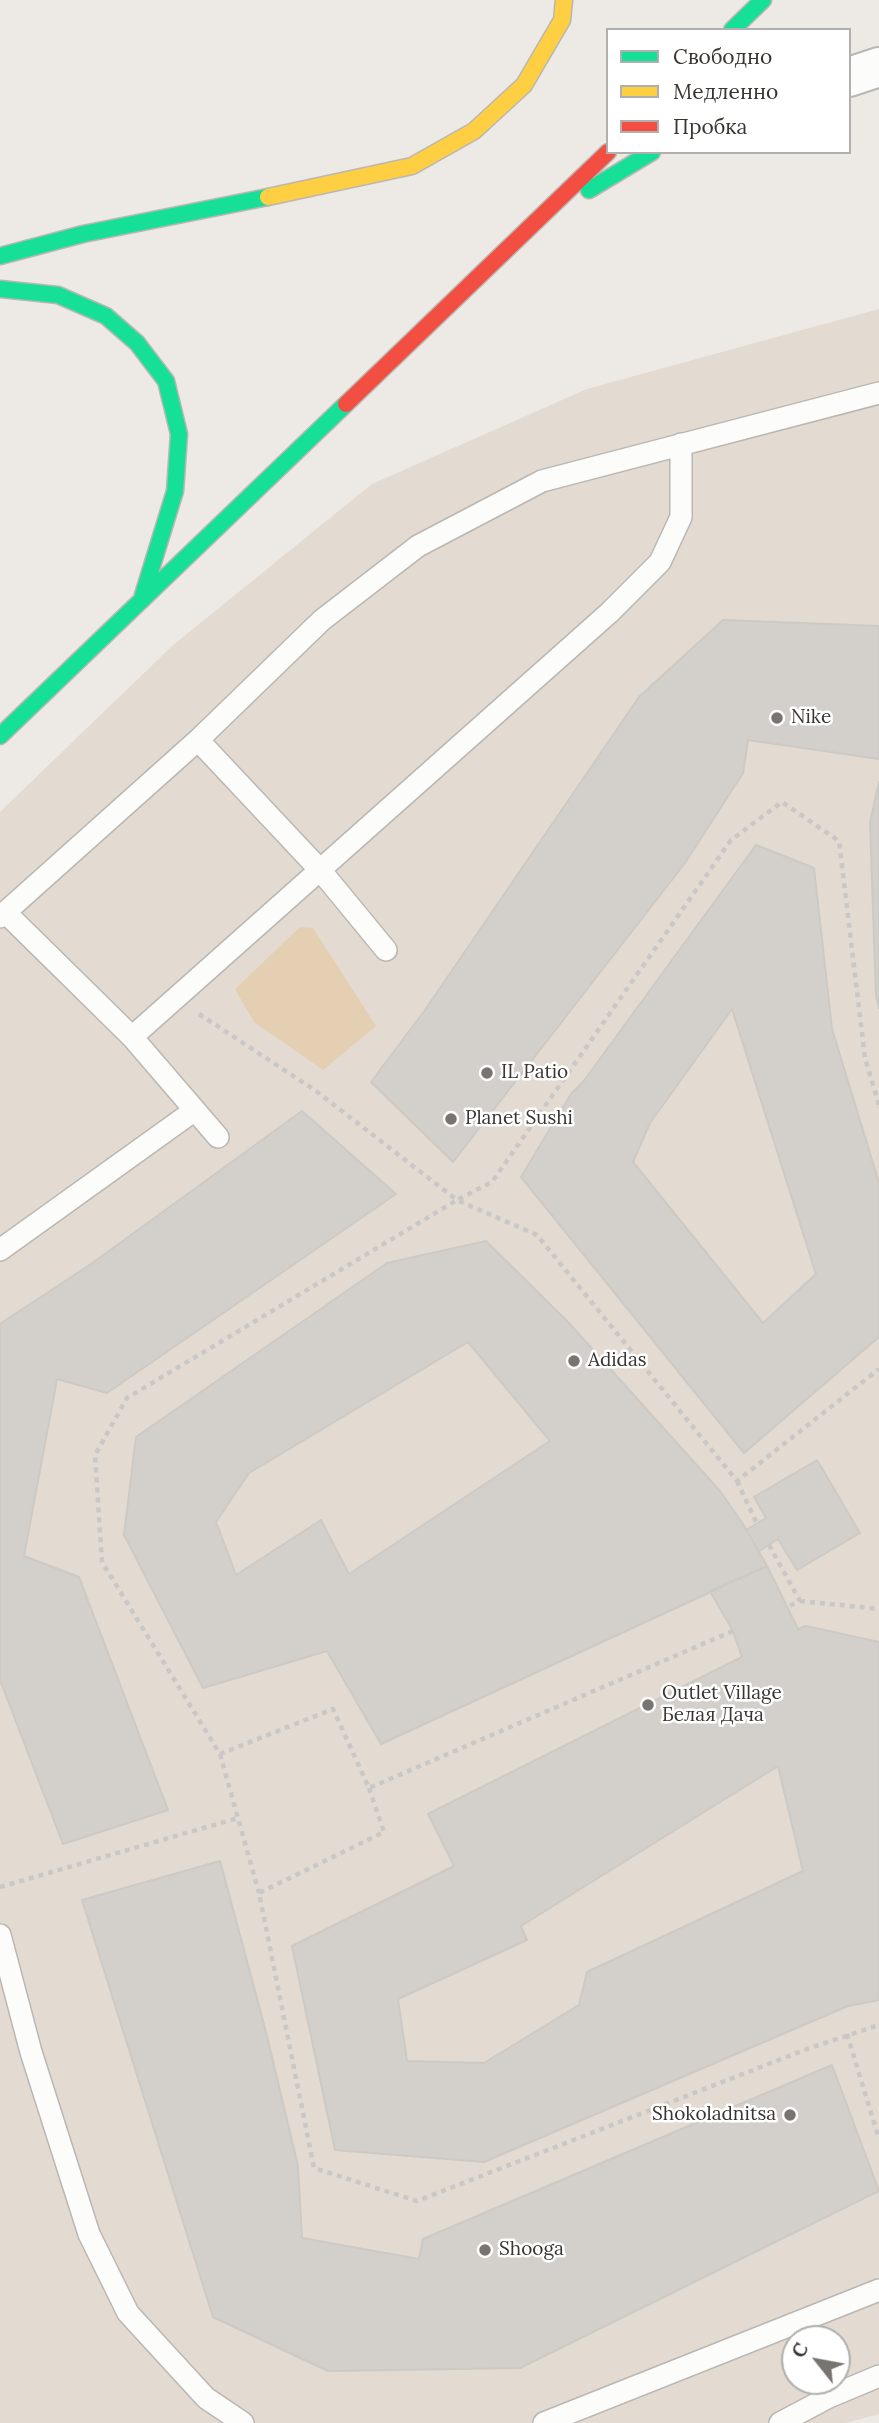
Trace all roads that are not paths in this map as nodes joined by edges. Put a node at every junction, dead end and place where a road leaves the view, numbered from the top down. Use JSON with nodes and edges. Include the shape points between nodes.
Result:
{"nodes":[{"id":1,"x":564,"y":0,"type":"edge"},
{"id":2,"x":763,"y":0,"type":"edge"},
{"id":3,"x":734,"y":28,"type":"edge"},
{"id":4,"x":879,"y":67,"type":"edge"},
{"id":5,"x":851,"y":76,"type":"edge"},
{"id":6,"x":606,"y":154,"type":"edge"},
{"id":7,"x":648,"y":154,"type":"edge"},
{"id":8,"x":531,"y":227,"type":"junction"},
{"id":9,"x":0,"y":256,"type":"edge"},
{"id":10,"x":0,"y":289,"type":"edge"},
{"id":11,"x":879,"y":393,"type":"edge"},
{"id":12,"x":681,"y":444,"type":"junction"},
{"id":13,"x":142,"y":597,"type":"junction"},
{"id":14,"x":0,"y":736,"type":"edge"},
{"id":15,"x":198,"y":740,"type":"junction"},
{"id":16,"x":321,"y":871,"type":"junction"},
{"id":17,"x":3,"y":914,"type":"edge"},
{"id":18,"x":386,"y":950,"type":"dead end"},
{"id":19,"x":132,"y":1037,"type":"junction"},
{"id":20,"x":195,"y":1110,"type":"junction"},
{"id":21,"x":218,"y":1137,"type":"dead end"},
{"id":22,"x":0,"y":1250,"type":"edge"},
{"id":23,"x":0,"y":1935,"type":"edge"},
{"id":24,"x":879,"y":2290,"type":"edge"},
{"id":25,"x":879,"y":2376,"type":"edge"},
{"id":26,"x":243,"y":2423,"type":"edge"},
{"id":27,"x":544,"y":2423,"type":"edge"},
{"id":28,"x":780,"y":2423,"type":"edge"}],
"edges":[{"from":1,"to":9,"type":"main road","via":[[562,20],[524,85],[474,131],[412,166],[83,234]]},
{"from":2,"to":3,"type":"main road"},
{"from":4,"to":5,"type":"street"},
{"from":6,"to":8,"type":"main road"},
{"from":7,"to":8,"type":"main road"},
{"from":8,"to":13,"type":"main road"},
{"from":10,"to":13,"type":"main road","via":[[58,295],[106,316],[137,343],[166,381],[179,434],[175,491]]},
{"from":11,"to":12,"type":"lane"},
{"from":12,"to":15,"type":"lane","via":[[542,481],[418,546],[322,620]]},
{"from":12,"to":16,"type":"lane","via":[[681,517],[660,562]]},
{"from":13,"to":14,"type":"main road"},
{"from":15,"to":16,"type":"lane"},
{"from":15,"to":17,"type":"lane"},
{"from":16,"to":18,"type":"lane"},
{"from":16,"to":19,"type":"lane"},
{"from":17,"to":19,"type":"lane"},
{"from":19,"to":20,"type":"lane"},
{"from":20,"to":21,"type":"lane"},
{"from":20,"to":22,"type":"lane"},
{"from":23,"to":26,"type":"lane","via":[[43,2089],[94,2245],[128,2313],[206,2398]]},
{"from":24,"to":27,"type":"lane"},
{"from":25,"to":28,"type":"lane"}]}
